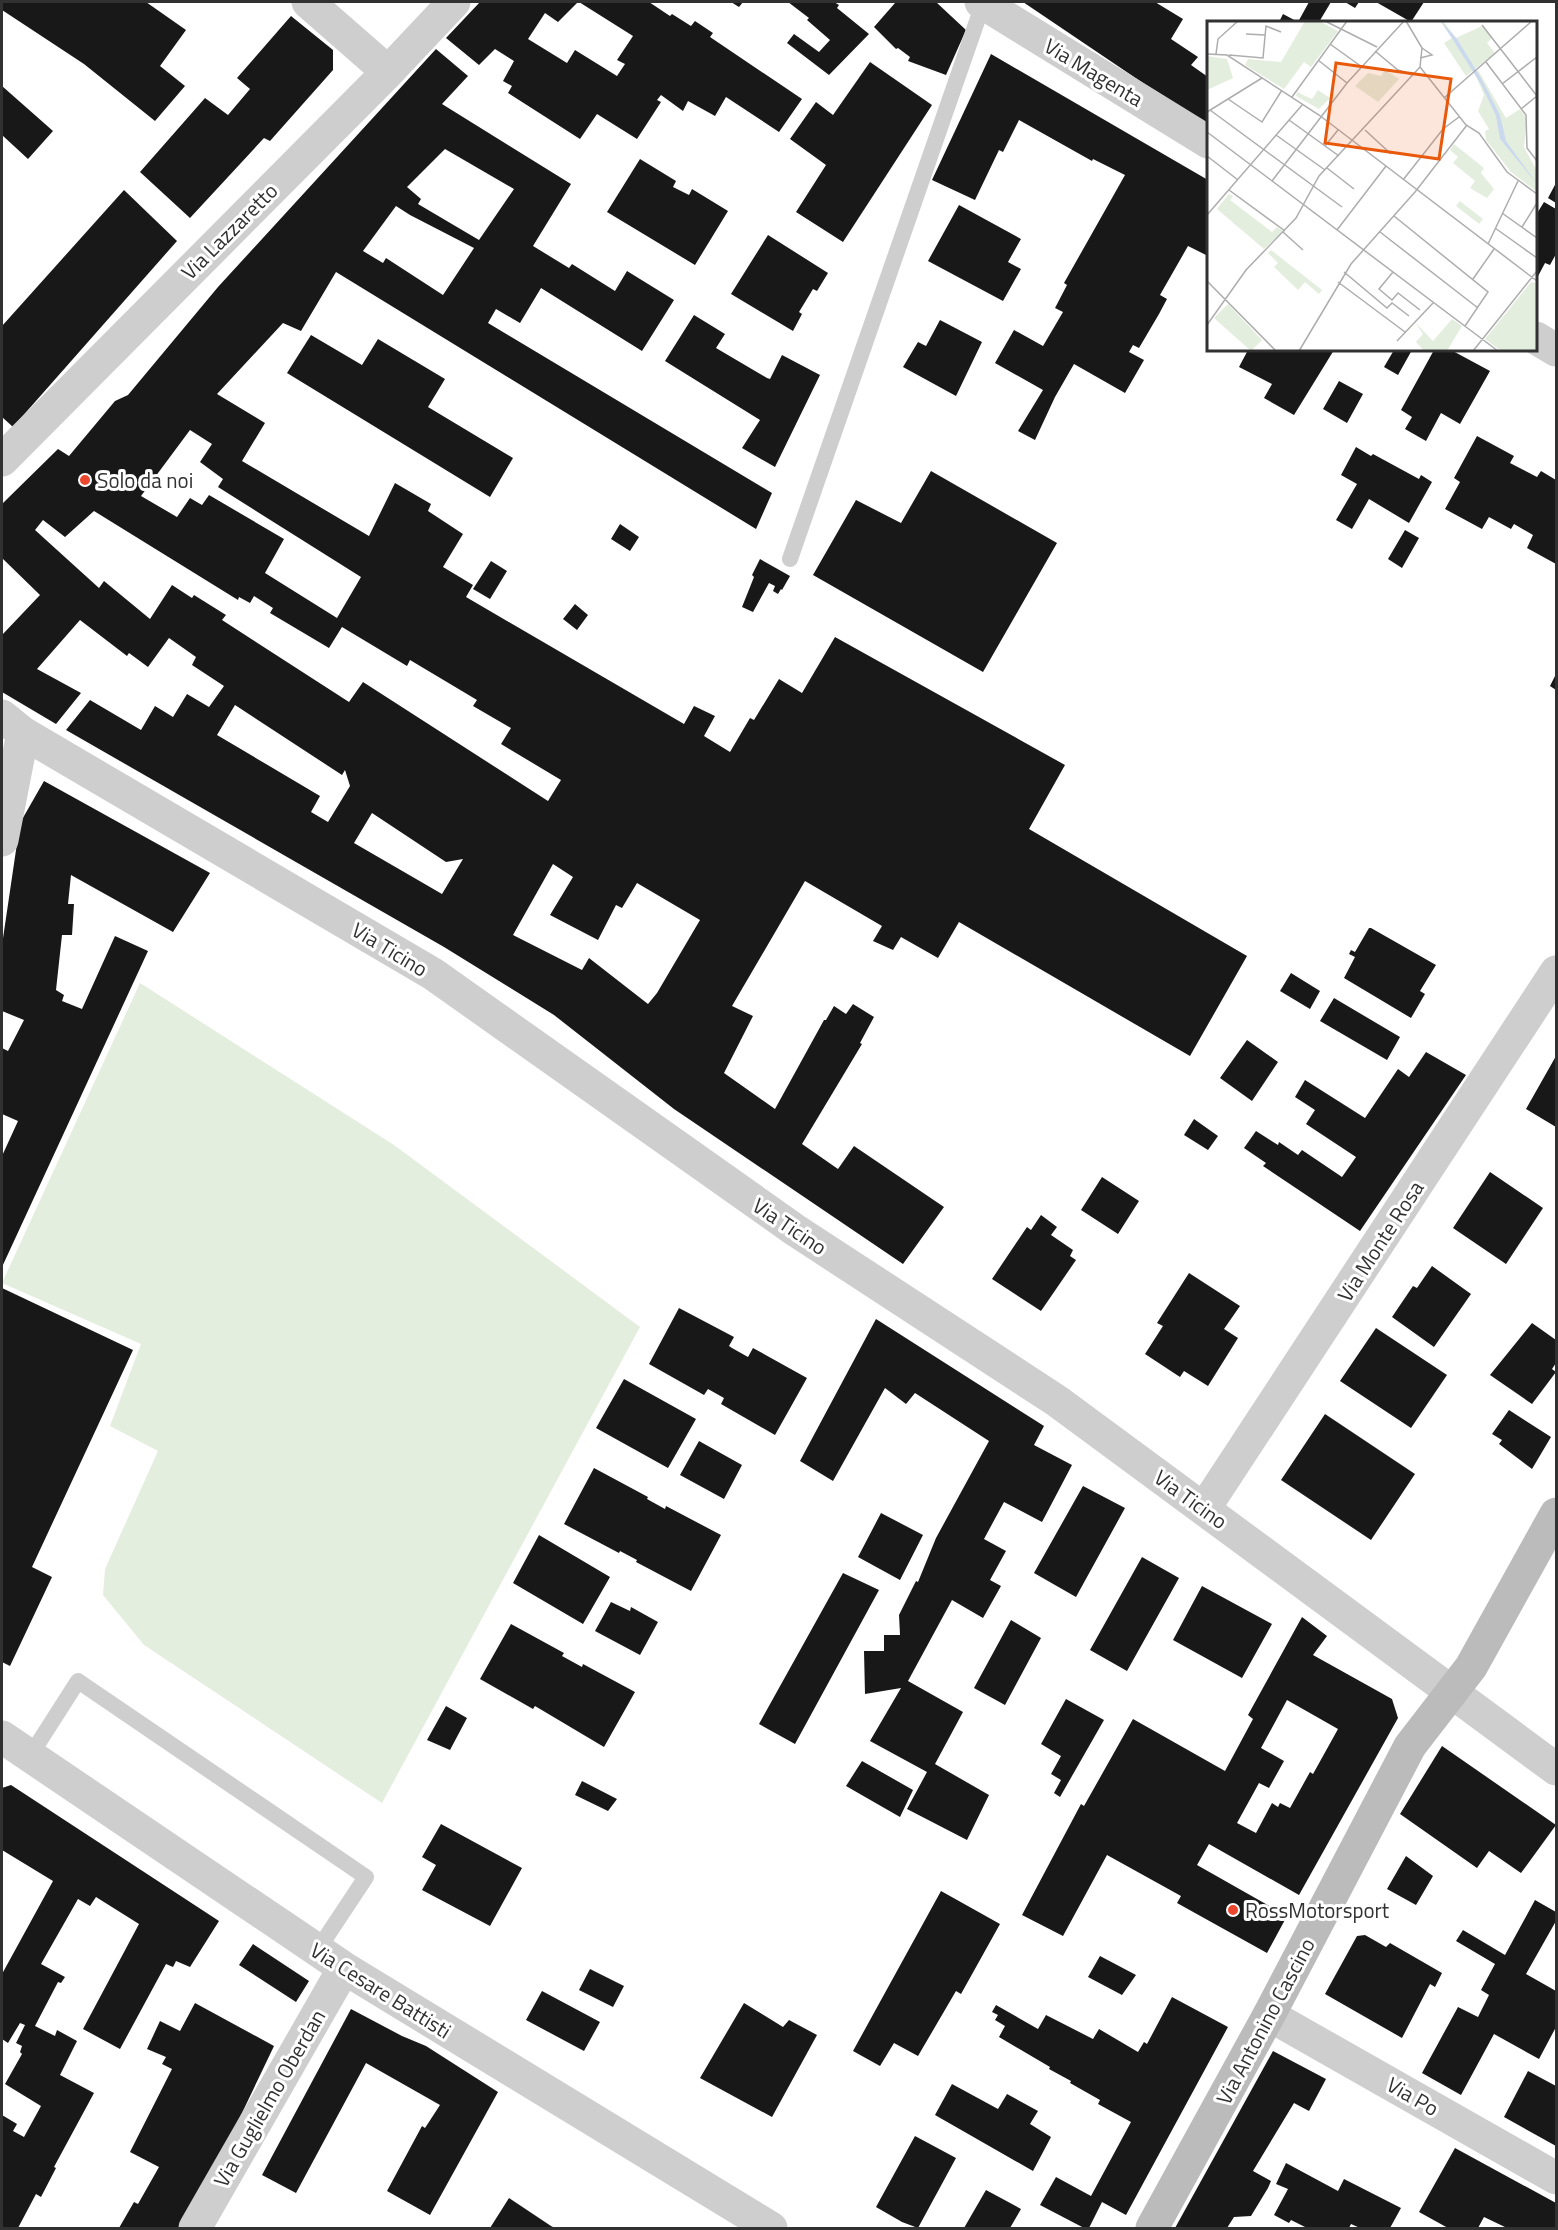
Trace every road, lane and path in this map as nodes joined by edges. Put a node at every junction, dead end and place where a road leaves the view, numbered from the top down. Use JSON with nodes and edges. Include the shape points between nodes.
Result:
{"nodes":[{"id":1,"x":308,"y":2,"type":"edge"},
{"id":2,"x":454,"y":2,"type":"edge"},
{"id":3,"x":982,"y":3,"type":"edge"},
{"id":4,"x":388,"y":72,"type":"junction"},
{"id":5,"x":1207,"y":141,"type":"edge"},
{"id":6,"x":1537,"y":339,"type":"edge"},
{"id":7,"x":1557,"y":350,"type":"edge"},
{"id":8,"x":2,"y":460,"type":"edge"},
{"id":9,"x":789,"y":559,"type":"dead end"},
{"id":10,"x":12,"y":724,"type":"edge"},
{"id":11,"x":2,"y":840,"type":"edge"},
{"id":12,"x":1557,"y":972,"type":"edge"},
{"id":13,"x":1204,"y":1509,"type":"junction"},
{"id":14,"x":1557,"y":1514,"type":"edge"},
{"id":15,"x":1452,"y":1690,"type":"junction"},
{"id":16,"x":2,"y":1737,"type":"edge"},
{"id":17,"x":30,"y":1756,"type":"junction"},
{"id":18,"x":1557,"y":1769,"type":"edge"},
{"id":19,"x":317,"y":1951,"type":"junction"},
{"id":20,"x":344,"y":1968,"type":"junction"},
{"id":21,"x":1269,"y":2015,"type":"junction"},
{"id":22,"x":1557,"y":2178,"type":"edge"},
{"id":23,"x":195,"y":2229,"type":"edge"},
{"id":24,"x":771,"y":2229,"type":"edge"},
{"id":25,"x":1152,"y":2229,"type":"edge"}],
"edges":[{"from":1,"to":4,"type":"street"},
{"from":2,"to":4,"type":"street","name":"Via Lazzaretto"},
{"from":3,"to":5,"type":"street","name":"Via Magenta"},
{"from":3,"to":9,"type":"lane"},
{"from":4,"to":8,"type":"street","name":"Via Lazzaretto"},
{"from":6,"to":7,"type":"street"},
{"from":10,"to":11,"type":"street"},
{"from":10,"to":13,"type":"street","name":"Via Ticino","via":[[433,974],[795,1230],[1058,1401]]},
{"from":12,"to":13,"type":"street","name":"Via Monte Rosa"},
{"from":13,"to":15,"type":"street","name":"Via Ticino"},
{"from":14,"to":15,"type":"street","name":"Via Antonino Cascino","via":[[1471,1667]]},
{"from":15,"to":18,"type":"street","name":"Via Ticino"},
{"from":15,"to":21,"type":"street","name":"Via Antonino Cascino","via":[[1410,1746]]},
{"from":16,"to":17,"type":"street","name":"Via Cesare Battisti"},
{"from":17,"to":19,"type":"street","name":"Via Cesare Battisti"},
{"from":17,"to":19,"type":"lane","via":[[78,1681],[366,1877]]},
{"from":19,"to":20,"type":"street","name":"Via Cesare Battisti"},
{"from":20,"to":23,"type":"street","name":"Via Guglielmo Oberdan"},
{"from":20,"to":24,"type":"street","name":"Via Cesare Battisti"},
{"from":21,"to":22,"type":"street","name":"Via Po"},
{"from":21,"to":25,"type":"street","name":"Via Antonino Cascino"}]}
